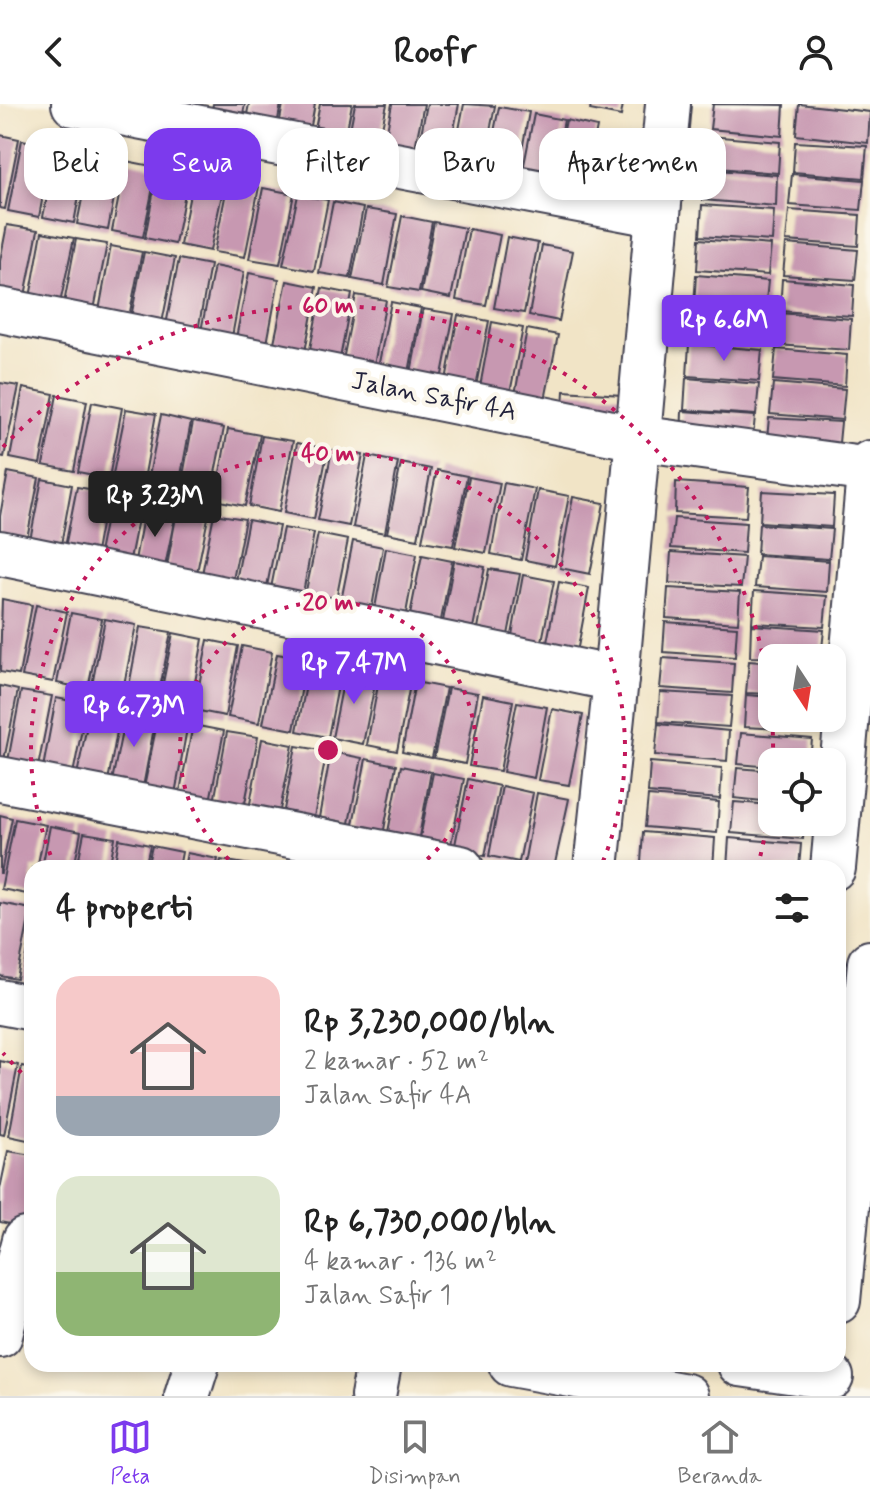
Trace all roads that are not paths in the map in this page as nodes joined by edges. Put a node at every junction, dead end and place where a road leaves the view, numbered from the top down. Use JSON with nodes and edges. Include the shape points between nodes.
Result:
{"nodes":[{"id":1,"x":74,"y":104,"type":"edge"},
{"id":2,"x":668,"y":104,"type":"edge"},
{"id":3,"x":658,"y":215,"type":"junction"},
{"id":4,"x":0,"y":310,"type":"edge"},
{"id":5,"x":637,"y":438,"type":"junction"},
{"id":6,"x":870,"y":463,"type":"edge"},
{"id":7,"x":870,"y":470,"type":"edge"},
{"id":8,"x":0,"y":553,"type":"edge"},
{"id":9,"x":616,"y":679,"type":"junction"},
{"id":10,"x":0,"y":779,"type":"edge"},
{"id":11,"x":420,"y":860,"type":"edge"},
{"id":12,"x":597,"y":860,"type":"edge"},
{"id":13,"x":834,"y":860,"type":"edge"},
{"id":14,"x":870,"y":963,"type":"edge"},
{"id":15,"x":0,"y":1002,"type":"edge"},
{"id":16,"x":24,"y":1006,"type":"edge"},
{"id":17,"x":846,"y":1216,"type":"edge"},
{"id":18,"x":18,"y":1255,"type":"edge"},
{"id":19,"x":0,"y":1335,"type":"edge"},
{"id":20,"x":194,"y":1372,"type":"edge"},
{"id":21,"x":378,"y":1372,"type":"edge"},
{"id":22,"x":556,"y":1375,"type":"edge"},
{"id":23,"x":787,"y":1377,"type":"edge"},
{"id":24,"x":831,"y":1379,"type":"edge"},
{"id":25,"x":187,"y":1396,"type":"edge"},
{"id":26,"x":373,"y":1396,"type":"edge"},
{"id":27,"x":686,"y":1396,"type":"edge"}],
"edges":[{"from":1,"to":3,"type":"street"},
{"from":2,"to":3,"type":"street"},
{"from":3,"to":5,"type":"street"},
{"from":4,"to":5,"type":"street","name":"Jalan Safir 4A"},
{"from":5,"to":7,"type":"street","name":"Jalan Safir 4A"},
{"from":5,"to":9,"type":"street"},
{"from":6,"to":7,"type":"street"},
{"from":7,"to":13,"type":"street"},
{"from":8,"to":9,"type":"street"},
{"from":9,"to":12,"type":"street"},
{"from":10,"to":11,"type":"street"},
{"from":14,"to":17,"type":"street"},
{"from":15,"to":16,"type":"street"},
{"from":18,"to":19,"type":"street"},
{"from":20,"to":25,"type":"street"},
{"from":21,"to":26,"type":"street"},
{"from":22,"to":27,"type":"street"},
{"from":23,"to":24,"type":"street"}]}
